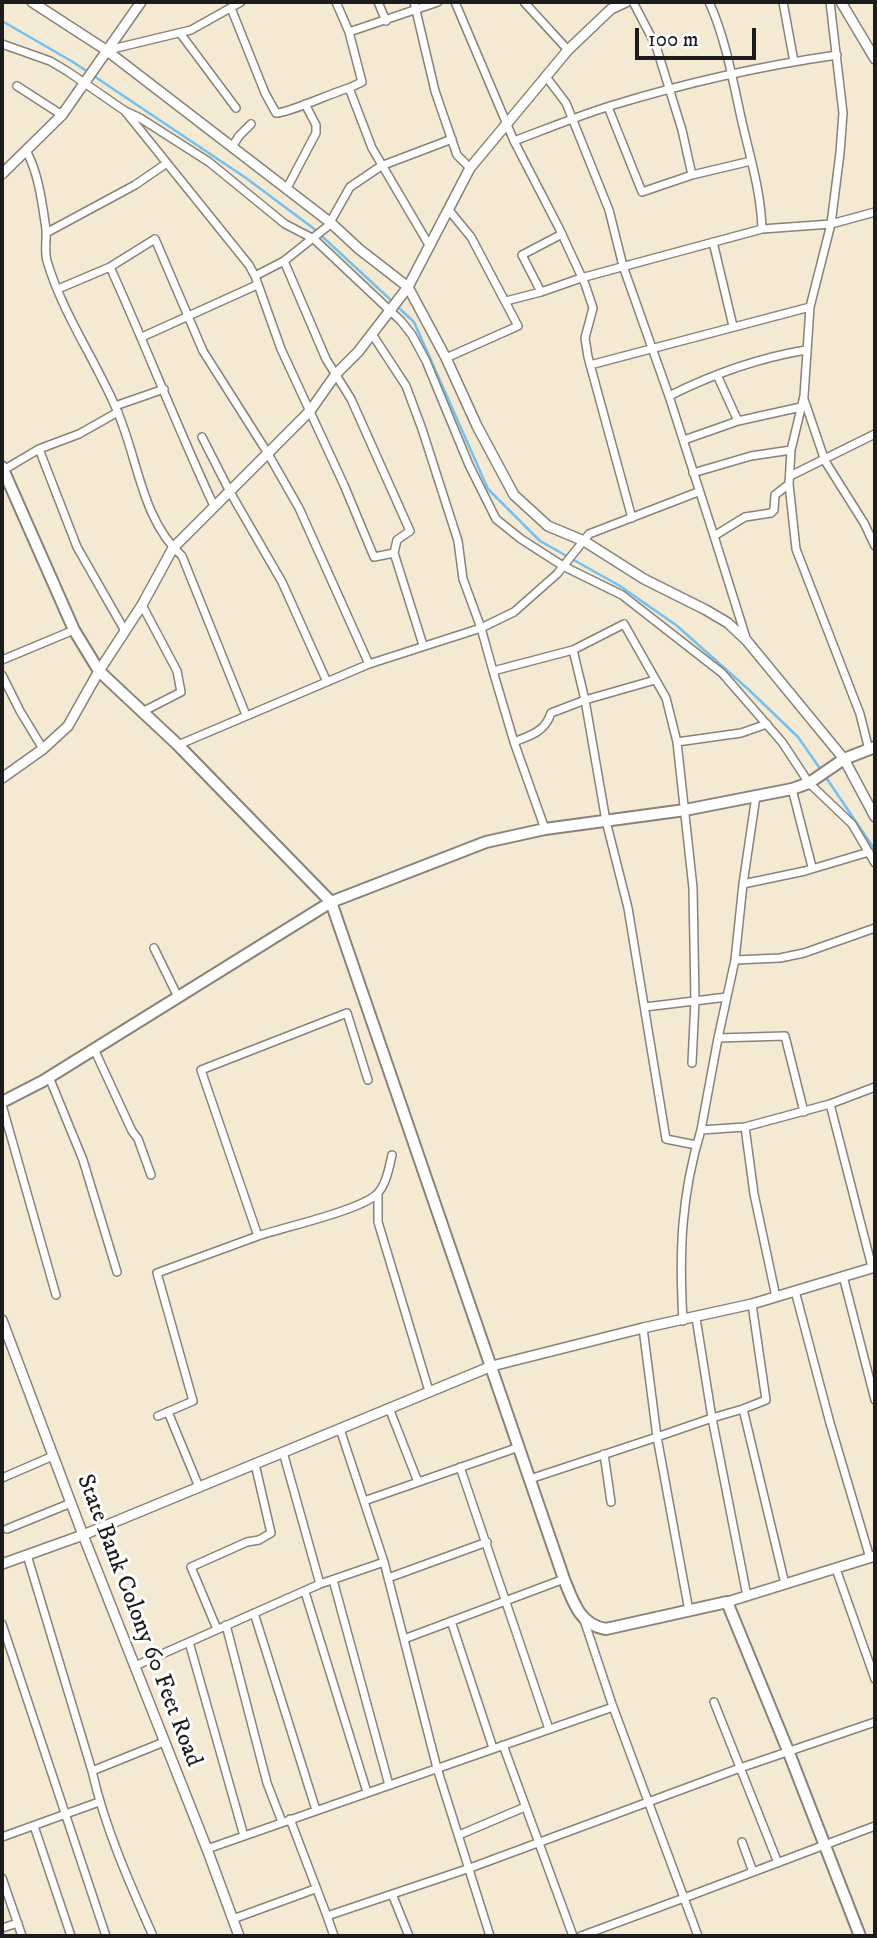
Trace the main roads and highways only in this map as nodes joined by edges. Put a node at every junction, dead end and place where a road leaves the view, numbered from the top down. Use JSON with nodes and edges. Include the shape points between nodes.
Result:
{"nodes":[{"id":1,"x":2,"y":469,"type":"edge"},
{"id":2,"x":872,"y":748,"type":"edge"},
{"id":3,"x":331,"y":902,"type":"junction"},
{"id":4,"x":2,"y":1104,"type":"edge"},
{"id":5,"x":860,"y":1936,"type":"edge"}],
"edges":[{"from":1,"to":3,"type":"main road","via":[[74,630],[99,671]]},
{"from":2,"to":3,"type":"main road","via":[[792,789],[486,842]]},
{"from":3,"to":4,"type":"main road"},
{"from":3,"to":5,"type":"main road","via":[[575,1608],[595,1628],[606,1629],[727,1602]]}]}
